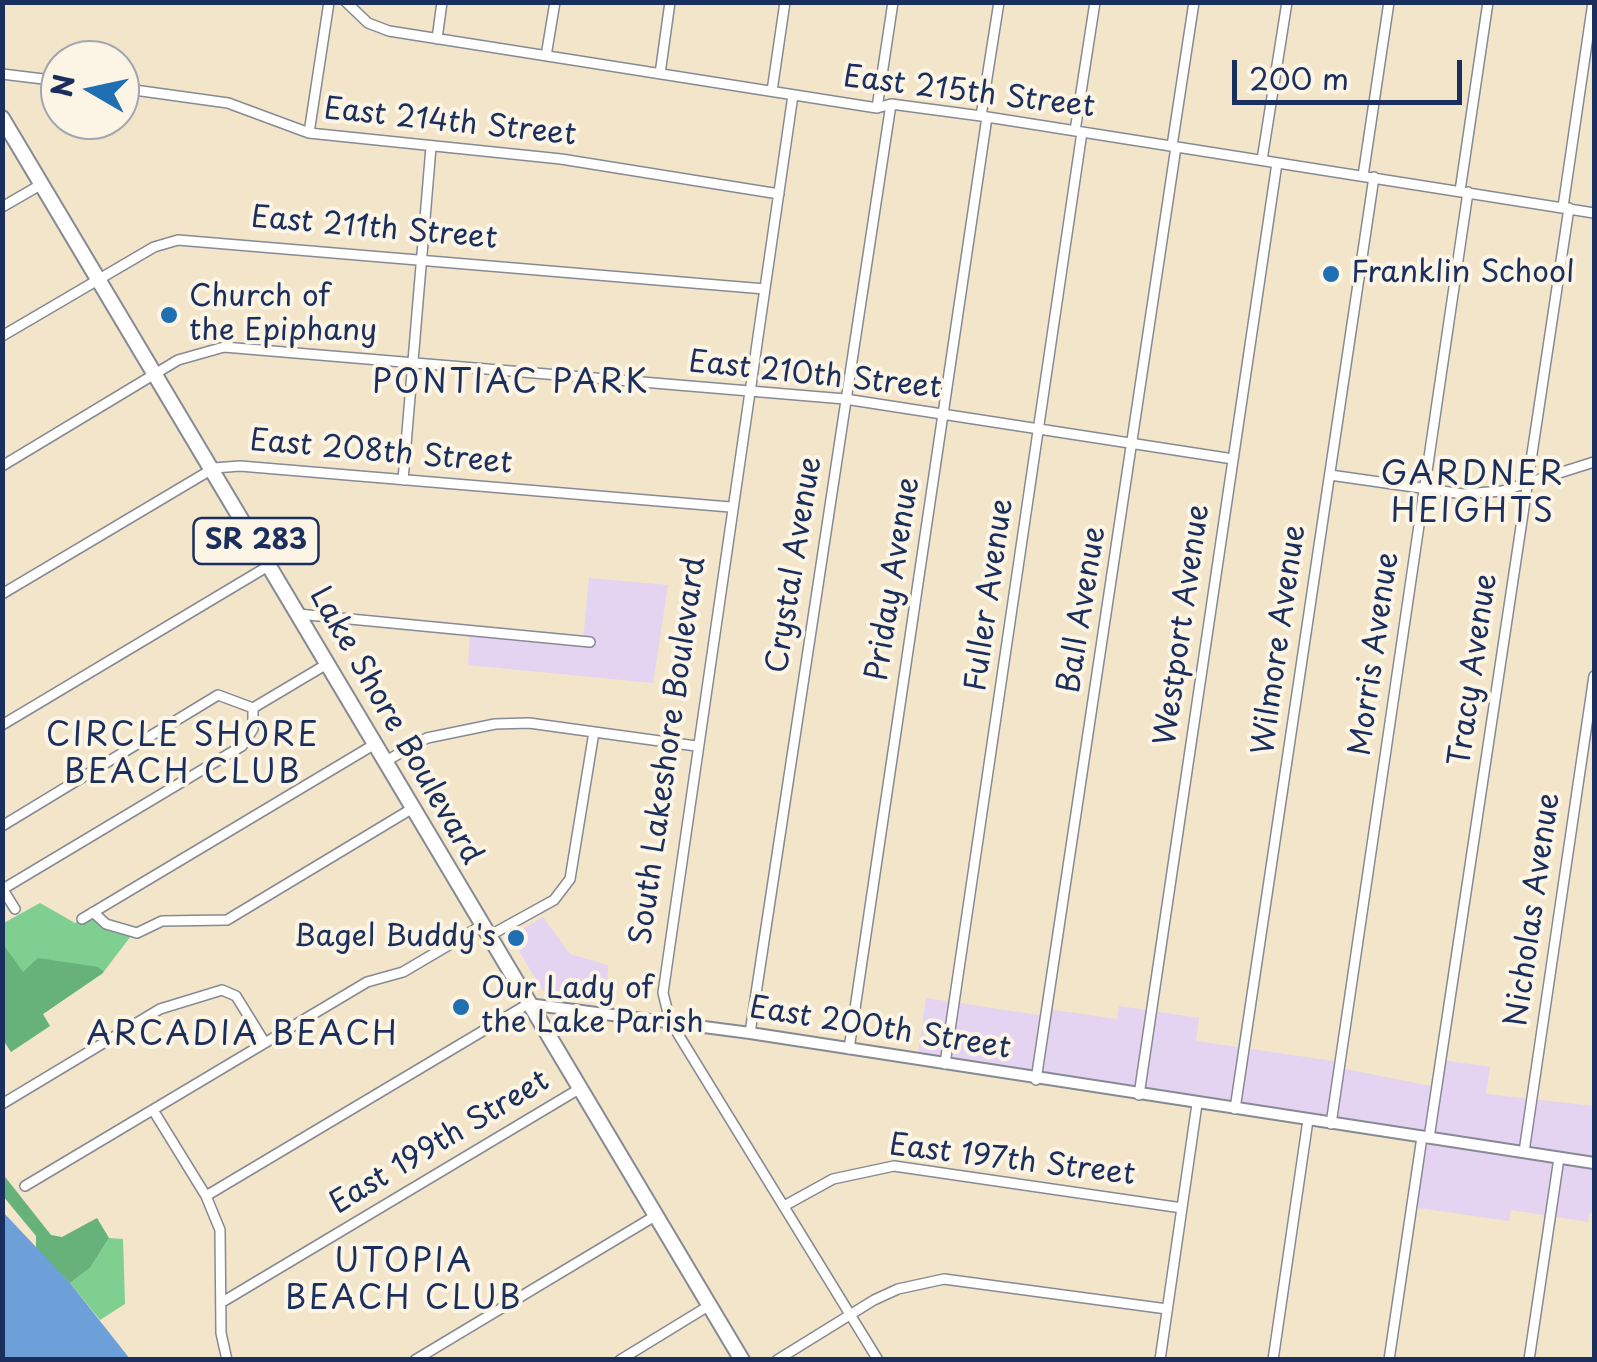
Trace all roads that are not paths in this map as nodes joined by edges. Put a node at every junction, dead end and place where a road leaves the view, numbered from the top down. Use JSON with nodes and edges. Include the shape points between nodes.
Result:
{"nodes":[{"id":1,"x":328,"y":2,"type":"edge"},
{"id":2,"x":346,"y":2,"type":"edge"},
{"id":3,"x":442,"y":2,"type":"edge"},
{"id":4,"x":555,"y":2,"type":"edge"},
{"id":5,"x":670,"y":2,"type":"edge"},
{"id":6,"x":785,"y":2,"type":"edge"},
{"id":7,"x":894,"y":2,"type":"edge"},
{"id":8,"x":999,"y":2,"type":"edge"},
{"id":9,"x":1095,"y":2,"type":"edge"},
{"id":10,"x":1194,"y":2,"type":"edge"},
{"id":11,"x":1288,"y":2,"type":"edge"},
{"id":12,"x":1389,"y":2,"type":"edge"},
{"id":13,"x":1488,"y":2,"type":"edge"},
{"id":14,"x":1593,"y":2,"type":"edge"},
{"id":15,"x":437,"y":38,"type":"junction"},
{"id":16,"x":546,"y":56,"type":"junction"},
{"id":17,"x":2,"y":74,"type":"edge"},
{"id":18,"x":660,"y":74,"type":"junction"},
{"id":19,"x":40,"y":79,"type":"edge"},
{"id":20,"x":140,"y":90,"type":"edge"},
{"id":21,"x":772,"y":91,"type":"junction"},
{"id":22,"x":793,"y":95,"type":"junction"},
{"id":23,"x":892,"y":104,"type":"junction"},
{"id":24,"x":878,"y":108,"type":"junction"},
{"id":25,"x":984,"y":116,"type":"junction"},
{"id":26,"x":2,"y":118,"type":"edge"},
{"id":27,"x":1079,"y":131,"type":"junction"},
{"id":28,"x":309,"y":132,"type":"junction"},
{"id":29,"x":1174,"y":146,"type":"junction"},
{"id":30,"x":431,"y":147,"type":"junction"},
{"id":31,"x":1262,"y":160,"type":"junction"},
{"id":32,"x":1277,"y":163,"type":"junction"},
{"id":33,"x":1368,"y":177,"type":"junction"},
{"id":34,"x":42,"y":184,"type":"junction"},
{"id":35,"x":1464,"y":192,"type":"junction"},
{"id":36,"x":779,"y":194,"type":"junction"},
{"id":37,"x":2,"y":207,"type":"edge"},
{"id":38,"x":1566,"y":208,"type":"junction"},
{"id":39,"x":1594,"y":213,"type":"edge"},
{"id":40,"x":422,"y":258,"type":"junction"},
{"id":41,"x":101,"y":278,"type":"junction"},
{"id":42,"x":765,"y":289,"type":"junction"},
{"id":43,"x":2,"y":336,"type":"edge"},
{"id":44,"x":413,"y":363,"type":"junction"},
{"id":45,"x":157,"y":374,"type":"junction"},
{"id":46,"x":750,"y":392,"type":"junction"},
{"id":47,"x":845,"y":399,"type":"junction"},
{"id":48,"x":944,"y":415,"type":"junction"},
{"id":49,"x":1039,"y":430,"type":"junction"},
{"id":50,"x":1133,"y":444,"type":"junction"},
{"id":51,"x":1232,"y":460,"type":"junction"},
{"id":52,"x":1594,"y":462,"type":"edge"},
{"id":53,"x":2,"y":466,"type":"edge"},
{"id":54,"x":214,"y":468,"type":"junction"},
{"id":55,"x":1330,"y":476,"type":"junction"},
{"id":56,"x":403,"y":480,"type":"junction"},
{"id":57,"x":1527,"y":485,"type":"junction"},
{"id":58,"x":1425,"y":490,"type":"junction"},
{"id":59,"x":730,"y":507,"type":"junction"},
{"id":60,"x":270,"y":565,"type":"junction"},
{"id":61,"x":2,"y":594,"type":"edge"},
{"id":62,"x":298,"y":614,"type":"junction"},
{"id":63,"x":590,"y":642,"type":"dead end"},
{"id":64,"x":327,"y":664,"type":"junction"},
{"id":65,"x":1594,"y":676,"type":"edge"},
{"id":66,"x":253,"y":708,"type":"junction"},
{"id":67,"x":2,"y":725,"type":"edge"},
{"id":68,"x":594,"y":732,"type":"junction"},
{"id":69,"x":375,"y":744,"type":"junction"},
{"id":70,"x":696,"y":746,"type":"junction"},
{"id":71,"x":386,"y":762,"type":"junction"},
{"id":72,"x":413,"y":808,"type":"junction"},
{"id":73,"x":2,"y":826,"type":"edge"},
{"id":74,"x":3,"y":888,"type":"edge"},
{"id":75,"x":15,"y":910,"type":"dead end"},
{"id":76,"x":93,"y":912,"type":"junction"},
{"id":77,"x":82,"y":919,"type":"dead end"},
{"id":78,"x":484,"y":931,"type":"junction"},
{"id":79,"x":528,"y":1004,"type":"junction"},
{"id":80,"x":670,"y":1022,"type":"junction"},
{"id":81,"x":750,"y":1033,"type":"junction"},
{"id":82,"x":264,"y":1042,"type":"junction"},
{"id":83,"x":849,"y":1049,"type":"junction"},
{"id":84,"x":945,"y":1064,"type":"junction"},
{"id":85,"x":1036,"y":1080,"type":"junction"},
{"id":86,"x":579,"y":1089,"type":"junction"},
{"id":87,"x":1139,"y":1095,"type":"junction"},
{"id":88,"x":2,"y":1104,"type":"edge"},
{"id":89,"x":1197,"y":1104,"type":"junction"},
{"id":90,"x":1235,"y":1109,"type":"junction"},
{"id":91,"x":154,"y":1110,"type":"junction"},
{"id":92,"x":1308,"y":1120,"type":"junction"},
{"id":93,"x":1330,"y":1124,"type":"junction"},
{"id":94,"x":1426,"y":1138,"type":"junction"},
{"id":95,"x":1524,"y":1152,"type":"junction"},
{"id":96,"x":1559,"y":1158,"type":"junction"},
{"id":97,"x":1594,"y":1163,"type":"edge"},
{"id":98,"x":25,"y":1186,"type":"dead end"},
{"id":99,"x":206,"y":1196,"type":"junction"},
{"id":100,"x":784,"y":1206,"type":"junction"},
{"id":101,"x":1182,"y":1208,"type":"junction"},
{"id":102,"x":654,"y":1216,"type":"junction"},
{"id":103,"x":224,"y":1301,"type":"junction"},
{"id":104,"x":710,"y":1305,"type":"junction"},
{"id":105,"x":1167,"y":1309,"type":"junction"},
{"id":106,"x":850,"y":1314,"type":"junction"},
{"id":107,"x":227,"y":1360,"type":"edge"},
{"id":108,"x":416,"y":1360,"type":"edge"},
{"id":109,"x":620,"y":1360,"type":"edge"},
{"id":110,"x":742,"y":1360,"type":"edge"},
{"id":111,"x":777,"y":1360,"type":"edge"},
{"id":112,"x":878,"y":1360,"type":"edge"},
{"id":113,"x":1160,"y":1360,"type":"edge"},
{"id":114,"x":1273,"y":1360,"type":"edge"},
{"id":115,"x":1389,"y":1360,"type":"edge"},
{"id":116,"x":1529,"y":1360,"type":"edge"}],
"edges":[{"from":1,"to":28,"type":"street"},
{"from":2,"to":15,"type":"street","name":"East 215th Street","via":[[368,23]]},
{"from":3,"to":15,"type":"street"},
{"from":4,"to":16,"type":"street"},
{"from":5,"to":18,"type":"street"},
{"from":6,"to":21,"type":"street"},
{"from":7,"to":24,"type":"street"},
{"from":8,"to":25,"type":"street","name":"Priday Avenue"},
{"from":9,"to":27,"type":"street","name":"Fuller Avenue"},
{"from":10,"to":29,"type":"street","name":"Ball Avenue"},
{"from":11,"to":31,"type":"street"},
{"from":12,"to":33,"type":"street","name":"Wilmore Avenue"},
{"from":13,"to":35,"type":"street","name":"Morris Avenue"},
{"from":14,"to":38,"type":"street","name":"Tracy Avenue"},
{"from":15,"to":16,"type":"street","name":"East 215th Street"},
{"from":16,"to":18,"type":"street","name":"East 215th Street"},
{"from":17,"to":19,"type":"street"},
{"from":18,"to":21,"type":"street","name":"East 215th Street"},
{"from":20,"to":28,"type":"street","name":"East 214th Street","via":[[207,98]]},
{"from":21,"to":22,"type":"street","name":"East 215th Street"},
{"from":22,"to":24,"type":"street","name":"East 215th Street"},
{"from":22,"to":36,"type":"street","name":"South Lakeshore Boulevard"},
{"from":23,"to":24,"type":"street","name":"East 215th Street"},
{"from":23,"to":25,"type":"street","name":"East 215th Street"},
{"from":23,"to":47,"type":"street","name":"Crystal Avenue"},
{"from":25,"to":27,"type":"street","name":"East 215th Street"},
{"from":25,"to":48,"type":"street","name":"Priday Avenue"},
{"from":26,"to":34,"type":"main road","name":"Lake Shore Boulevard","number":"SR 283"},
{"from":27,"to":29,"type":"street","name":"East 215th Street"},
{"from":27,"to":49,"type":"street","name":"Fuller Avenue"},
{"from":28,"to":30,"type":"street","name":"East 214th Street"},
{"from":29,"to":31,"type":"street","name":"East 215th Street"},
{"from":29,"to":50,"type":"street","name":"Ball Avenue"},
{"from":30,"to":36,"type":"street","name":"East 214th Street","via":[[561,159]]},
{"from":30,"to":40,"type":"street"},
{"from":31,"to":32,"type":"street","name":"East 215th Street"},
{"from":32,"to":33,"type":"street","name":"East 215th Street"},
{"from":32,"to":51,"type":"street","name":"Westport Avenue"},
{"from":33,"to":35,"type":"street","name":"East 215th Street"},
{"from":33,"to":55,"type":"street","name":"Wilmore Avenue"},
{"from":34,"to":37,"type":"street"},
{"from":34,"to":41,"type":"main road","name":"Lake Shore Boulevard","number":"SR 283"},
{"from":35,"to":38,"type":"street","name":"East 215th Street"},
{"from":35,"to":58,"type":"street","name":"Morris Avenue"},
{"from":36,"to":42,"type":"street","name":"South Lakeshore Boulevard"},
{"from":38,"to":39,"type":"street","name":"East 215th Street"},
{"from":38,"to":57,"type":"street","name":"Tracy Avenue"},
{"from":40,"to":41,"type":"street","name":"East 211th Street","via":[[178,240]]},
{"from":40,"to":42,"type":"street","name":"East 211th Street"},
{"from":40,"to":44,"type":"street"},
{"from":41,"to":43,"type":"street","name":"East 211th Street"},
{"from":41,"to":45,"type":"main road","name":"Lake Shore Boulevard","number":"SR 283"},
{"from":42,"to":46,"type":"street","name":"South Lakeshore Boulevard"},
{"from":44,"to":45,"type":"street","name":"East 210th Street","via":[[224,347],[178,360]]},
{"from":44,"to":46,"type":"street","name":"East 210th Street"},
{"from":44,"to":56,"type":"street"},
{"from":45,"to":53,"type":"street","name":"East 210th Street"},
{"from":45,"to":54,"type":"main road","name":"Lake Shore Boulevard","number":"SR 283"},
{"from":46,"to":47,"type":"street","name":"East 210th Street"},
{"from":46,"to":59,"type":"street","name":"South Lakeshore Boulevard"},
{"from":47,"to":48,"type":"street","name":"East 210th Street"},
{"from":47,"to":81,"type":"street","name":"Crystal Avenue"},
{"from":48,"to":49,"type":"street","name":"East 210th Street"},
{"from":48,"to":83,"type":"street","name":"Priday Avenue"},
{"from":49,"to":50,"type":"street","name":"East 210th Street"},
{"from":49,"to":84,"type":"street","name":"Fuller Avenue"},
{"from":50,"to":51,"type":"street","name":"East 210th Street"},
{"from":50,"to":85,"type":"street","name":"Ball Avenue"},
{"from":51,"to":87,"type":"street","name":"Westport Avenue"},
{"from":52,"to":57,"type":"street"},
{"from":54,"to":56,"type":"street","name":"East 208th Street"},
{"from":54,"to":60,"type":"main road","name":"Lake Shore Boulevard","number":"SR 283"},
{"from":54,"to":61,"type":"street","name":"East 208th Street"},
{"from":55,"to":58,"type":"street"},
{"from":55,"to":90,"type":"street","name":"Wilmore Avenue"},
{"from":56,"to":59,"type":"street","name":"East 208th Street"},
{"from":57,"to":58,"type":"street","via":[[1486,493]]},
{"from":57,"to":94,"type":"street","name":"Tracy Avenue"},
{"from":58,"to":93,"type":"street","name":"Morris Avenue"},
{"from":59,"to":70,"type":"street","name":"South Lakeshore Boulevard"},
{"from":60,"to":62,"type":"main road","name":"Lake Shore Boulevard","number":"SR 283"},
{"from":60,"to":67,"type":"street"},
{"from":62,"to":63,"type":"street"},
{"from":62,"to":64,"type":"main road","name":"Lake Shore Boulevard","number":"SR 283"},
{"from":64,"to":66,"type":"street"},
{"from":64,"to":69,"type":"main road","name":"Lake Shore Boulevard","number":"SR 283"},
{"from":65,"to":95,"type":"street","name":"Nicholas Avenue"},
{"from":66,"to":73,"type":"street","via":[[218,695]]},
{"from":66,"to":74,"type":"street","via":[[253,729],[242,746]]},
{"from":68,"to":70,"type":"street"},
{"from":68,"to":71,"type":"street","via":[[528,723],[462,728],[427,738]]},
{"from":68,"to":78,"type":"street","via":[[570,879],[554,900]]},
{"from":69,"to":71,"type":"main road","name":"Lake Shore Boulevard","number":"SR 283"},
{"from":69,"to":76,"type":"street"},
{"from":70,"to":80,"type":"street","name":"South Lakeshore Boulevard","via":[[662,976]]},
{"from":71,"to":72,"type":"main road","name":"Lake Shore Boulevard","number":"SR 283"},
{"from":72,"to":76,"type":"street","via":[[227,920],[178,918],[137,933],[106,924]]},
{"from":72,"to":78,"type":"main road","name":"Lake Shore Boulevard","number":"SR 283"},
{"from":74,"to":75,"type":"street"},
{"from":76,"to":77,"type":"street"},
{"from":78,"to":79,"type":"main road","name":"Lake Shore Boulevard","number":"SR 283"},
{"from":78,"to":82,"type":"street","via":[[368,982]]},
{"from":79,"to":80,"type":"street","name":"East 200th Street"},
{"from":79,"to":86,"type":"main road","name":"Lake Shore Boulevard","number":"SR 283"},
{"from":79,"to":99,"type":"street"},
{"from":80,"to":81,"type":"street","name":"East 200th Street"},
{"from":80,"to":100,"type":"street","name":"South Lakeshore Boulevard"},
{"from":81,"to":83,"type":"street","name":"East 200th Street"},
{"from":82,"to":88,"type":"street","via":[[236,996],[222,990],[160,1009]]},
{"from":82,"to":91,"type":"street"},
{"from":83,"to":84,"type":"street","name":"East 200th Street"},
{"from":84,"to":85,"type":"street","name":"East 200th Street"},
{"from":85,"to":87,"type":"street","name":"East 200th Street"},
{"from":86,"to":102,"type":"main road","name":"Lake Shore Boulevard","number":"SR 283"},
{"from":86,"to":103,"type":"street","name":"East 199th Street"},
{"from":87,"to":89,"type":"street","name":"East 200th Street"},
{"from":89,"to":90,"type":"street","name":"East 200th Street"},
{"from":89,"to":101,"type":"street"},
{"from":90,"to":92,"type":"street","name":"East 200th Street"},
{"from":91,"to":98,"type":"street"},
{"from":91,"to":99,"type":"street"},
{"from":92,"to":93,"type":"street","name":"East 200th Street"},
{"from":92,"to":114,"type":"street"},
{"from":93,"to":94,"type":"street","name":"East 200th Street"},
{"from":94,"to":95,"type":"street","name":"East 200th Street"},
{"from":94,"to":115,"type":"street","name":"Tracy Avenue"},
{"from":95,"to":96,"type":"street","name":"East 200th Street"},
{"from":96,"to":97,"type":"street","name":"East 200th Street"},
{"from":96,"to":116,"type":"street"},
{"from":99,"to":103,"type":"street","via":[[220,1230]]},
{"from":100,"to":101,"type":"street","name":"East 197th Street","via":[[833,1178],[894,1166]]},
{"from":100,"to":106,"type":"street","name":"South Lakeshore Boulevard"},
{"from":101,"to":105,"type":"street"},
{"from":102,"to":104,"type":"main road","name":"Lake Shore Boulevard","number":"SR 283"},
{"from":102,"to":108,"type":"street"},
{"from":103,"to":107,"type":"street"},
{"from":104,"to":109,"type":"street"},
{"from":104,"to":110,"type":"main road","name":"Lake Shore Boulevard","number":"SR 283"},
{"from":105,"to":106,"type":"street","via":[[944,1279],[898,1288]]},
{"from":105,"to":113,"type":"street"},
{"from":106,"to":111,"type":"street"},
{"from":106,"to":112,"type":"street","name":"South Lakeshore Boulevard"}]}
